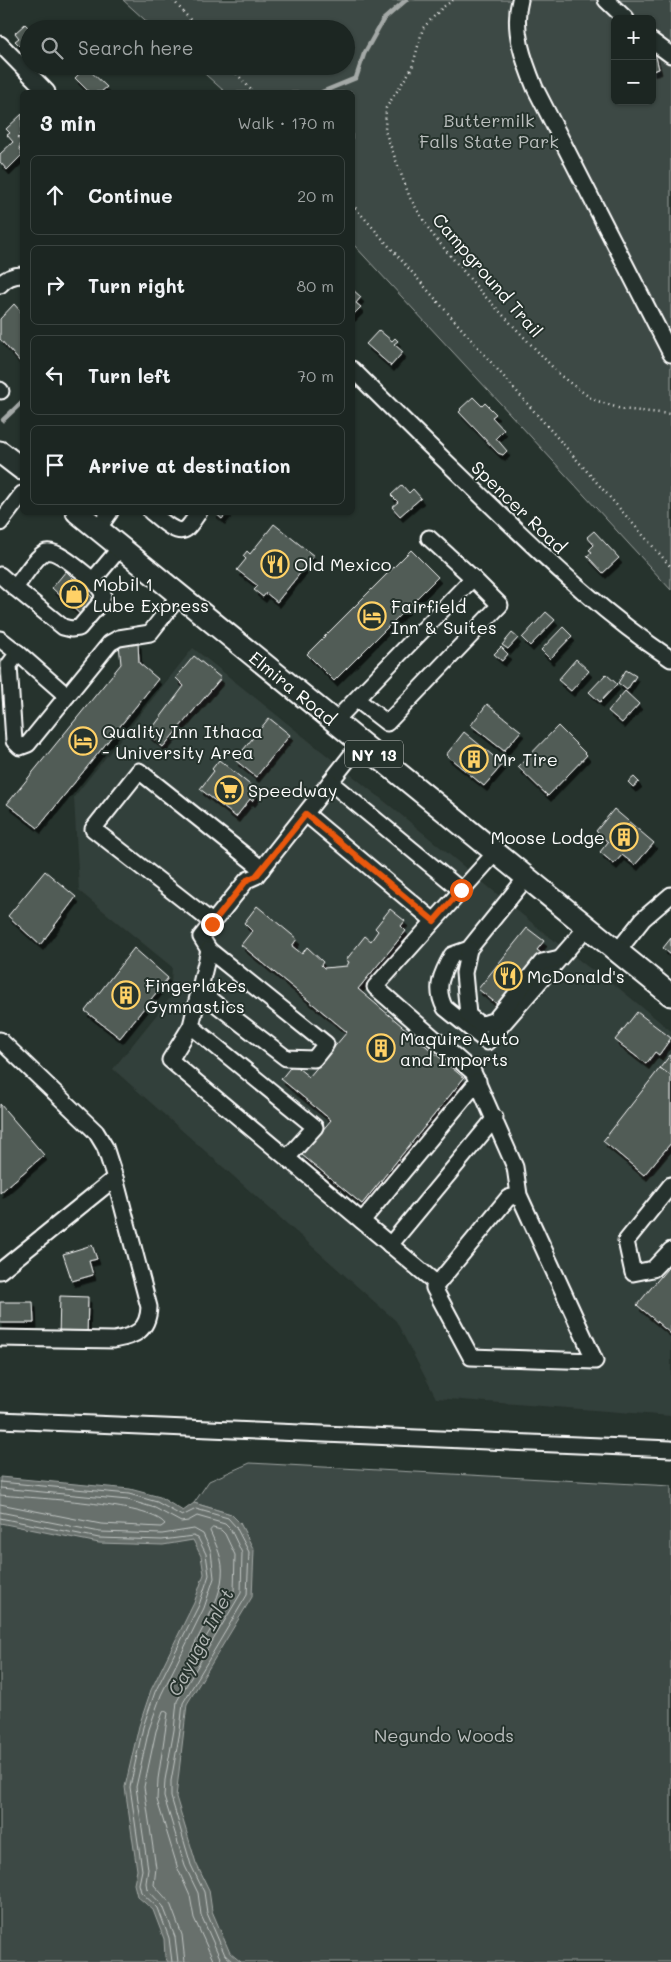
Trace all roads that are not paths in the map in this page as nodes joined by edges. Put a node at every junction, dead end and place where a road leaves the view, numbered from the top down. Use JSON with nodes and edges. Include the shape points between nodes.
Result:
{"nodes":[{"id":1,"x":520,"y":0,"type":"edge"},
{"id":2,"x":606,"y":0,"type":"edge"},
{"id":3,"x":622,"y":15,"type":"edge"},
{"id":4,"x":0,"y":44,"type":"edge"},
{"id":5,"x":656,"y":44,"type":"edge"},
{"id":6,"x":671,"y":55,"type":"edge"},
{"id":7,"x":20,"y":64,"type":"edge"},
{"id":8,"x":30,"y":75,"type":"edge"},
{"id":9,"x":45,"y":90,"type":"edge"},
{"id":10,"x":20,"y":276,"type":"edge"},
{"id":11,"x":0,"y":285,"type":"edge"},
{"id":12,"x":671,"y":354,"type":"edge"},
{"id":13,"x":355,"y":372,"type":"edge"},
{"id":14,"x":0,"y":452,"type":"edge"},
{"id":15,"x":20,"y":467,"type":"edge"},
{"id":16,"x":20,"y":497,"type":"edge"},
{"id":17,"x":86,"y":515,"type":"edge"},
{"id":18,"x":155,"y":515,"type":"edge"},
{"id":19,"x":197,"y":515,"type":"edge"},
{"id":20,"x":104,"y":521,"type":"edge"},
{"id":21,"x":0,"y":523,"type":"edge"},
{"id":22,"x":429,"y":538,"type":"dead end"},
{"id":23,"x":120,"y":548,"type":"junction"},
{"id":24,"x":0,"y":575,"type":"edge"},
{"id":25,"x":473,"y":578,"type":"junction"},
{"id":26,"x":93,"y":580,"type":"junction"},
{"id":27,"x":15,"y":588,"type":"junction"},
{"id":28,"x":179,"y":596,"type":"junction"},
{"id":29,"x":0,"y":639,"type":"edge"},
{"id":30,"x":18,"y":654,"type":"junction"},
{"id":31,"x":671,"y":659,"type":"edge"},
{"id":32,"x":67,"y":696,"type":"junction"},
{"id":33,"x":356,"y":699,"type":"junction"},
{"id":34,"x":334,"y":722,"type":"junction"},
{"id":35,"x":361,"y":743,"type":"junction"},
{"id":36,"x":330,"y":782,"type":"junction"},
{"id":37,"x":306,"y":814,"type":"junction"},
{"id":38,"x":496,"y":852,"type":"junction"},
{"id":39,"x":262,"y":869,"type":"junction"},
{"id":40,"x":526,"y":878,"type":"junction"},
{"id":41,"x":461,"y":890,"type":"junction"},
{"id":42,"x":671,"y":895,"type":"edge"},
{"id":43,"x":434,"y":921,"type":"junction"},
{"id":44,"x":212,"y":924,"type":"junction"},
{"id":45,"x":587,"y":927,"type":"junction"},
{"id":46,"x":469,"y":949,"type":"junction"},
{"id":47,"x":209,"y":950,"type":"junction"},
{"id":48,"x":617,"y":952,"type":"junction"},
{"id":49,"x":560,"y":958,"type":"junction"},
{"id":50,"x":199,"y":991,"type":"junction"},
{"id":51,"x":671,"y":996,"type":"edge"},
{"id":52,"x":191,"y":1026,"type":"junction"},
{"id":53,"x":0,"y":1040,"type":"edge"},
{"id":54,"x":478,"y":1081,"type":"junction"},
{"id":55,"x":494,"y":1118,"type":"junction"},
{"id":56,"x":287,"y":1158,"type":"junction"},
{"id":57,"x":115,"y":1178,"type":"junction"},
{"id":58,"x":671,"y":1185,"type":"edge"},
{"id":59,"x":519,"y":1195,"type":"junction"},
{"id":60,"x":362,"y":1221,"type":"junction"},
{"id":61,"x":390,"y":1245,"type":"junction"},
{"id":62,"x":671,"y":1250,"type":"edge"},
{"id":63,"x":0,"y":1271,"type":"edge"},
{"id":64,"x":437,"y":1284,"type":"junction"},
{"id":65,"x":0,"y":1338,"type":"edge"},
{"id":66,"x":0,"y":1420,"type":"edge"},
{"id":67,"x":671,"y":1450,"type":"edge"}],
"edges":[{"from":1,"to":12,"type":"street","via":[[518,30],[523,57],[535,88]]},
{"from":2,"to":3,"type":"street"},
{"from":4,"to":7,"type":"street"},
{"from":5,"to":6,"type":"street"},
{"from":8,"to":9,"type":"street"},
{"from":10,"to":11,"type":"street","via":[[14,275]]},
{"from":13,"to":31,"type":"street","name":"Spencer Road","via":[[558,571],[633,634]]},
{"from":14,"to":15,"type":"highway"},
{"from":16,"to":21,"type":"street"},
{"from":17,"to":20,"type":"highway","name":"Elmira Road","number":"NY 13"},
{"from":18,"to":19,"type":"street","via":[[180,531]]},
{"from":20,"to":23,"type":"highway","name":"Elmira Road","number":"NY 13"},
{"from":22,"to":25,"type":"street"},
{"from":23,"to":26,"type":"street"},
{"from":23,"to":28,"type":"highway","name":"Elmira Road","number":"NY 13"},
{"from":24,"to":27,"type":"street"},
{"from":25,"to":33,"type":"street"},
{"from":25,"to":33,"type":"street","via":[[500,605],[388,723]]},
{"from":26,"to":27,"type":"street","via":[[56,553],[47,552],[40,555]]},
{"from":26,"to":27,"type":"street","via":[[103,593],[102,601],[79,628],[71,629],[63,627]]},
{"from":28,"to":32,"type":"street","via":[[150,634],[119,638],[110,643]]},
{"from":28,"to":34,"type":"highway","name":"Elmira Road","number":"NY 13"},
{"from":29,"to":30,"type":"street"},
{"from":30,"to":32,"type":"street"},
{"from":30,"to":32,"type":"street","via":[[9,665],[14,741],[20,747],[28,744]]},
{"from":33,"to":34,"type":"street"},
{"from":34,"to":35,"type":"highway","name":"Elmira Road","number":"NY 13"},
{"from":35,"to":36,"type":"street"},
{"from":35,"to":38,"type":"highway","name":"Elmira Road","number":"NY 13"},
{"from":36,"to":37,"type":"street"},
{"from":36,"to":41,"type":"street"},
{"from":37,"to":39,"type":"street"},
{"from":37,"to":43,"type":"street"},
{"from":38,"to":40,"type":"highway","name":"Elmira Road","number":"NY 13"},
{"from":38,"to":41,"type":"street"},
{"from":39,"to":44,"type":"street","via":[[247,880]]},
{"from":39,"to":44,"type":"street","via":[[139,771],[93,829]]},
{"from":40,"to":45,"type":"highway","name":"Elmira Road","number":"NY 13"},
{"from":40,"to":46,"type":"street"},
{"from":41,"to":43,"type":"street"},
{"from":42,"to":48,"type":"street","via":[[644,919]]},
{"from":43,"to":54,"type":"street","via":[[375,987],[473,1072]]},
{"from":44,"to":47,"type":"street","via":[[202,937]]},
{"from":45,"to":48,"type":"highway","name":"Elmira Road","number":"NY 13"},
{"from":45,"to":49,"type":"street"},
{"from":46,"to":49,"type":"street","via":[[464,973],[468,1015],[483,1024],[495,1020],[542,962]]},
{"from":46,"to":49,"type":"street","via":[[452,955],[441,976],[440,1000],[444,1008],[487,1042]]},
{"from":47,"to":50,"type":"street"},
{"from":47,"to":50,"type":"street","via":[[326,1044],[314,1058],[286,1058]]},
{"from":48,"to":51,"type":"highway","name":"Elmira Road","number":"NY 13"},
{"from":50,"to":52,"type":"street"},
{"from":52,"to":56,"type":"street","via":[[170,1060]]},
{"from":52,"to":56,"type":"street","via":[[315,1127]]},
{"from":53,"to":57,"type":"street","via":[[96,1132],[105,1147]]},
{"from":54,"to":55,"type":"street"},
{"from":54,"to":60,"type":"street"},
{"from":55,"to":59,"type":"street","via":[[515,1167]]},
{"from":55,"to":61,"type":"street"},
{"from":56,"to":60,"type":"street"},
{"from":57,"to":63,"type":"street"},
{"from":57,"to":65,"type":"street","via":[[149,1307],[145,1325],[130,1337],[114,1340]]},
{"from":58,"to":62,"type":"street","via":[[626,1241],[634,1272],[653,1269]]},
{"from":59,"to":64,"type":"street","via":[[508,1198]]},
{"from":59,"to":64,"type":"street","via":[[595,1361],[471,1357],[434,1288]]},
{"from":60,"to":61,"type":"street"},
{"from":61,"to":64,"type":"street"},
{"from":66,"to":67,"type":"street"}]}
